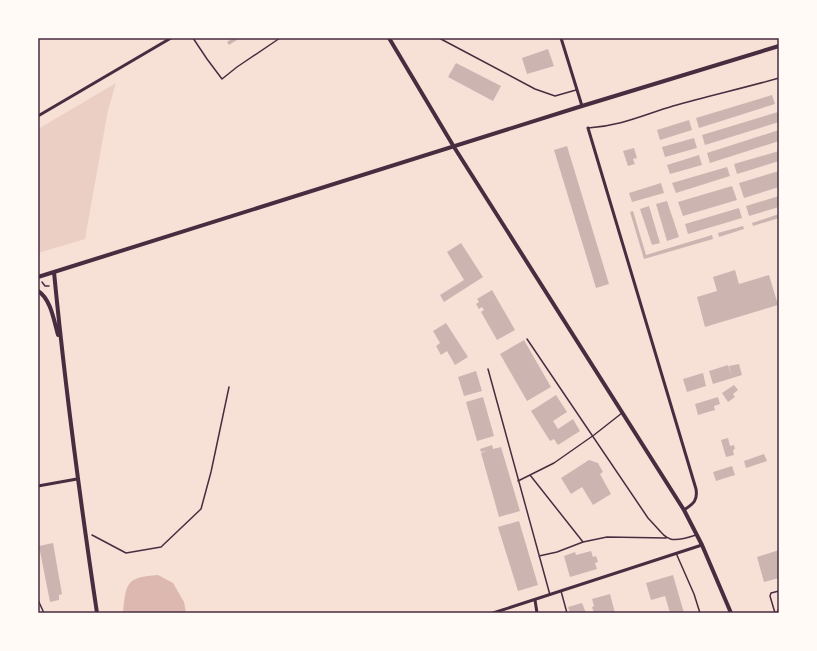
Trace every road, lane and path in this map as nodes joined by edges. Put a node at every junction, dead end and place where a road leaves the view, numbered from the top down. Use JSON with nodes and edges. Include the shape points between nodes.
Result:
{"nodes":[{"id":1,"x":171,"y":38,"type":"edge"},
{"id":2,"x":193,"y":38,"type":"edge"},
{"id":3,"x":280,"y":38,"type":"edge"},
{"id":4,"x":389,"y":38,"type":"edge"},
{"id":5,"x":439,"y":38,"type":"edge"},
{"id":6,"x":561,"y":38,"type":"edge"},
{"id":7,"x":779,"y":46,"type":"edge"},
{"id":8,"x":779,"y":78,"type":"edge"},
{"id":9,"x":576,"y":90,"type":"junction"},
{"id":10,"x":582,"y":106,"type":"junction"},
{"id":11,"x":38,"y":116,"type":"edge"},
{"id":12,"x":588,"y":128,"type":"joint"},
{"id":13,"x":454,"y":147,"type":"junction"},
{"id":14,"x":54,"y":272,"type":"junction"},
{"id":15,"x":38,"y":277,"type":"edge"},
{"id":16,"x":42,"y":282,"type":"dead end"},
{"id":17,"x":45,"y":286,"type":"junction"},
{"id":18,"x":49,"y":286,"type":"dead end"},
{"id":19,"x":42,"y":288,"type":"dead end"},
{"id":20,"x":38,"y":291,"type":"edge"},
{"id":21,"x":527,"y":339,"type":"dead end"},
{"id":22,"x":61,"y":342,"type":"junction"},
{"id":23,"x":488,"y":369,"type":"dead end"},
{"id":24,"x":230,"y":387,"type":"dead end"},
{"id":25,"x":622,"y":413,"type":"junction"},
{"id":26,"x":593,"y":436,"type":"junction"},
{"id":27,"x":530,"y":475,"type":"junction"},
{"id":28,"x":77,"y":479,"type":"junction"},
{"id":29,"x":518,"y":481,"type":"junction"},
{"id":30,"x":38,"y":486,"type":"edge"},
{"id":31,"x":684,"y":510,"type":"junction"},
{"id":32,"x":85,"y":531,"type":"junction"},
{"id":33,"x":697,"y":534,"type":"junction"},
{"id":34,"x":666,"y":538,"type":"junction"},
{"id":35,"x":583,"y":542,"type":"junction"},
{"id":36,"x":702,"y":545,"type":"junction"},
{"id":37,"x":676,"y":553,"type":"junction"},
{"id":38,"x":539,"y":556,"type":"junction"},
{"id":39,"x":561,"y":591,"type":"junction"},
{"id":40,"x":779,"y":591,"type":"edge"},
{"id":41,"x":550,"y":595,"type":"junction"},
{"id":42,"x":38,"y":600,"type":"edge"},
{"id":43,"x":534,"y":600,"type":"junction"},
{"id":44,"x":779,"y":610,"type":"edge"},
{"id":45,"x":44,"y":613,"type":"edge"},
{"id":46,"x":97,"y":613,"type":"edge"},
{"id":47,"x":494,"y":613,"type":"edge"},
{"id":48,"x":538,"y":613,"type":"edge"},
{"id":49,"x":567,"y":613,"type":"edge"},
{"id":50,"x":700,"y":613,"type":"edge"},
{"id":51,"x":731,"y":613,"type":"edge"},
{"id":52,"x":776,"y":613,"type":"edge"}],
"edges":[{"from":1,"to":11,"type":"street"},
{"from":2,"to":3,"type":"lane","via":[[222,79]]},
{"from":4,"to":13,"type":"street"},
{"from":5,"to":9,"type":"lane","via":[[535,89],[556,96]]},
{"from":6,"to":9,"type":"street"},
{"from":7,"to":10,"type":"street"},
{"from":8,"to":12,"type":"lane","via":[[672,106],[637,119],[605,127]]},
{"from":9,"to":10,"type":"street"},
{"from":10,"to":13,"type":"street"},
{"from":12,"to":31,"type":"street","via":[[696,489],[697,498]]},
{"from":13,"to":14,"type":"street"},
{"from":13,"to":25,"type":"street"},
{"from":14,"to":15,"type":"street"},
{"from":14,"to":22,"type":"street"},
{"from":16,"to":17,"type":"path"},
{"from":17,"to":18,"type":"path"},
{"from":17,"to":19,"type":"path"},
{"from":20,"to":22,"type":"street","via":[[45,296]]},
{"from":21,"to":26,"type":"lane"},
{"from":22,"to":28,"type":"street"},
{"from":23,"to":29,"type":"lane"},
{"from":24,"to":32,"type":"path","via":[[212,472],[201,509],[161,548],[126,553]]},
{"from":25,"to":26,"type":"lane"},
{"from":25,"to":31,"type":"street"},
{"from":26,"to":27,"type":"lane","via":[[554,463]]},
{"from":26,"to":34,"type":"lane","via":[[648,518]]},
{"from":27,"to":29,"type":"lane"},
{"from":27,"to":35,"type":"lane"},
{"from":28,"to":30,"type":"street"},
{"from":28,"to":32,"type":"street"},
{"from":29,"to":38,"type":"lane"},
{"from":31,"to":33,"type":"street"},
{"from":32,"to":46,"type":"street"},
{"from":33,"to":34,"type":"lane","via":[[682,540],[673,541]]},
{"from":33,"to":36,"type":"street"},
{"from":34,"to":35,"type":"lane","via":[[607,538]]},
{"from":35,"to":38,"type":"lane"},
{"from":36,"to":37,"type":"street"},
{"from":36,"to":51,"type":"street"},
{"from":37,"to":39,"type":"street"},
{"from":37,"to":50,"type":"lane"},
{"from":38,"to":41,"type":"lane"},
{"from":39,"to":41,"type":"street"},
{"from":39,"to":49,"type":"lane"},
{"from":40,"to":52,"type":"lane","via":[[770,596]]},
{"from":41,"to":43,"type":"street"},
{"from":42,"to":45,"type":"lane"},
{"from":43,"to":47,"type":"street"},
{"from":43,"to":48,"type":"street"},
{"from":44,"to":52,"type":"lane"}]}
